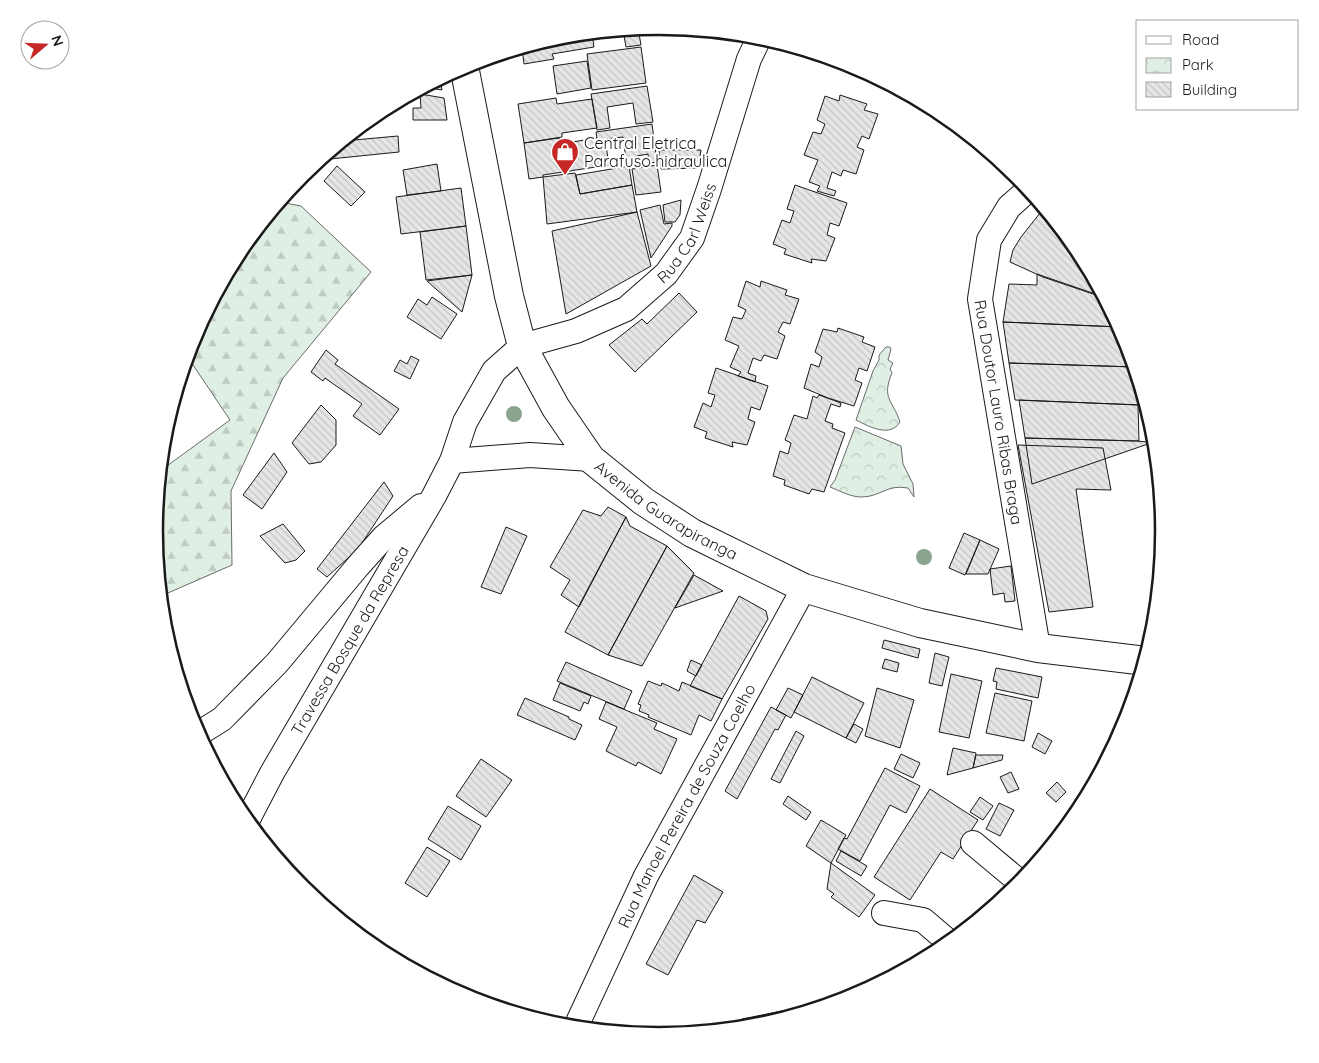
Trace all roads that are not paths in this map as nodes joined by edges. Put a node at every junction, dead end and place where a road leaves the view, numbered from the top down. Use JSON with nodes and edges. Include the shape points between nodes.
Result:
{"nodes":[{"id":1,"x":756,"y":45,"type":"edge"},
{"id":2,"x":466,"y":74,"type":"edge"},
{"id":3,"x":1023,"y":193,"type":"edge"},
{"id":4,"x":522,"y":346,"type":"junction"},
{"id":5,"x":591,"y":460,"type":"junction"},
{"id":6,"x":452,"y":461,"type":"junction"},
{"id":7,"x":434,"y":496,"type":"junction"},
{"id":8,"x":804,"y":588,"type":"junction"},
{"id":9,"x":1038,"y":648,"type":"junction"},
{"id":10,"x":1139,"y":660,"type":"edge"},
{"id":11,"x":205,"y":730,"type":"edge"},
{"id":12,"x":251,"y":813,"type":"edge"},
{"id":13,"x":973,"y":843,"type":"dead end"},
{"id":14,"x":1015,"y":879,"type":"edge"},
{"id":15,"x":884,"y":912,"type":"dead end"},
{"id":16,"x":944,"y":938,"type":"edge"},
{"id":17,"x":579,"y":1021,"type":"edge"}],
"edges":[{"from":1,"to":4,"type":"street","name":"Rua Carl Weiss","via":[[692,238],[666,274],[626,309],[576,331]]},
{"from":2,"to":4,"type":"main road","name":"Avenida Guarapiranga","via":[[509,296]]},
{"from":3,"to":9,"type":"street","name":"Rua Doutor Lauro Ribas Braga","via":[[1009,207],[989,240],[980,299]]},
{"from":4,"to":5,"type":"main road","name":"Avenida Guarapiranga","via":[[556,408]]},
{"from":4,"to":6,"type":"street","name":"Travessa Bosque da Represa","via":[[494,371],[484,386],[465,422]]},
{"from":5,"to":6,"type":"street","via":[[530,455]]},
{"from":5,"to":8,"type":"main road","name":"Avenida Guarapiranga","via":[[692,533]]},
{"from":6,"to":7,"type":"street","name":"Travessa Bosque da Represa"},
{"from":7,"to":11,"type":"street","via":[[384,537],[276,663],[222,719]]},
{"from":7,"to":12,"type":"street","name":"Travessa Bosque da Represa"},
{"from":8,"to":9,"type":"main road","name":"Avenida Guarapiranga","via":[[920,623]]},
{"from":8,"to":17,"type":"street","name":"Rua Manoel Pereira de Souza Coelho","via":[[646,876]]},
{"from":9,"to":10,"type":"main road","name":"Avenida Guarapiranga"},
{"from":13,"to":14,"type":"street"},
{"from":15,"to":16,"type":"street","via":[[922,920]]}]}
